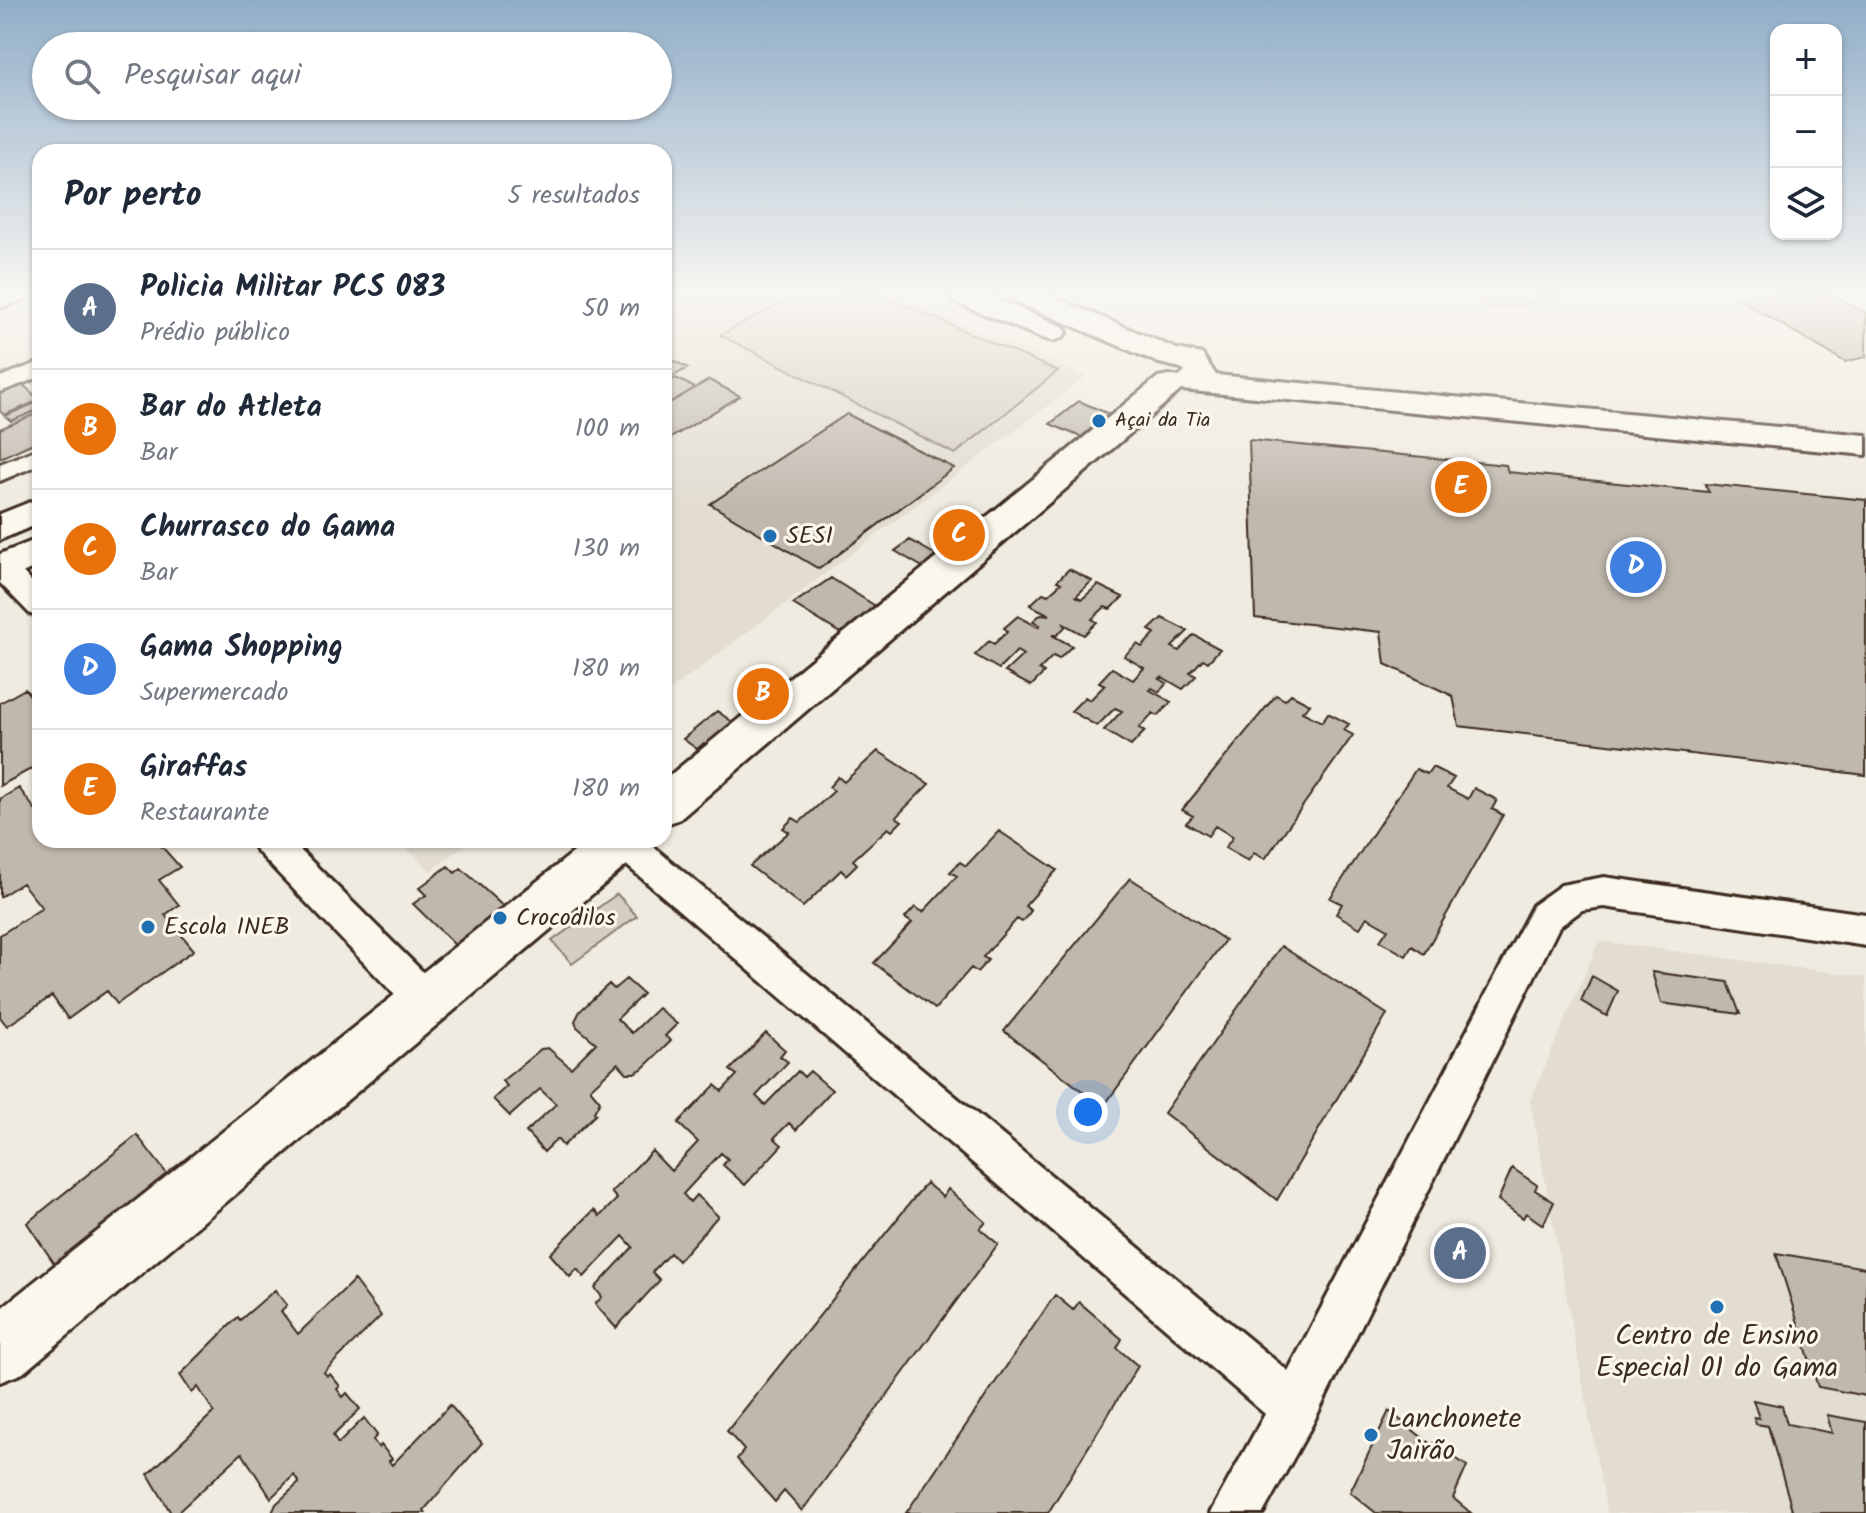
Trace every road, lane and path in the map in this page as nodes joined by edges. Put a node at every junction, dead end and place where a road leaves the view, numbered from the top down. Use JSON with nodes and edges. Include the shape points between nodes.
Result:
{"nodes":[{"id":1,"x":1161,"y":366,"type":"edge"},
{"id":2,"x":1165,"y":366,"type":"edge"},
{"id":3,"x":1176,"y":371,"type":"junction"},
{"id":4,"x":32,"y":372,"type":"edge"},
{"id":5,"x":0,"y":385,"type":"edge"},
{"id":6,"x":1866,"y":422,"type":"edge"},
{"id":7,"x":1866,"y":445,"type":"edge"},
{"id":8,"x":32,"y":459,"type":"edge"},
{"id":9,"x":0,"y":473,"type":"edge"},
{"id":10,"x":32,"y":513,"type":"edge"},
{"id":11,"x":0,"y":528,"type":"edge"},
{"id":12,"x":32,"y":554,"type":"edge"},
{"id":13,"x":1,"y":569,"type":"edge"},
{"id":14,"x":32,"y":599,"type":"edge"},
{"id":15,"x":672,"y":799,"type":"edge"},
{"id":16,"x":276,"y":848,"type":"edge"},
{"id":17,"x":613,"y":848,"type":"edge"},
{"id":18,"x":632,"y":848,"type":"edge"},
{"id":19,"x":1866,"y":930,"type":"edge"},
{"id":20,"x":427,"y":1002,"type":"junction"},
{"id":21,"x":0,"y":1350,"type":"edge"},
{"id":22,"x":1295,"y":1408,"type":"junction"},
{"id":23,"x":1235,"y":1513,"type":"edge"}],
"edges":[{"from":1,"to":3,"type":"street"},
{"from":2,"to":3,"type":"street"},
{"from":3,"to":6,"type":"street"},
{"from":3,"to":7,"type":"street"},
{"from":3,"to":15,"type":"street"},
{"from":4,"to":5,"type":"street"},
{"from":8,"to":9,"type":"street"},
{"from":10,"to":11,"type":"street"},
{"from":12,"to":13,"type":"street"},
{"from":13,"to":14,"type":"street"},
{"from":16,"to":20,"type":"street"},
{"from":17,"to":20,"type":"street"},
{"from":18,"to":22,"type":"street"},
{"from":19,"to":22,"type":"street","via":[[1604,892],[1574,896],[1546,916]]},
{"from":20,"to":21,"type":"street"},
{"from":22,"to":23,"type":"street"}]}
